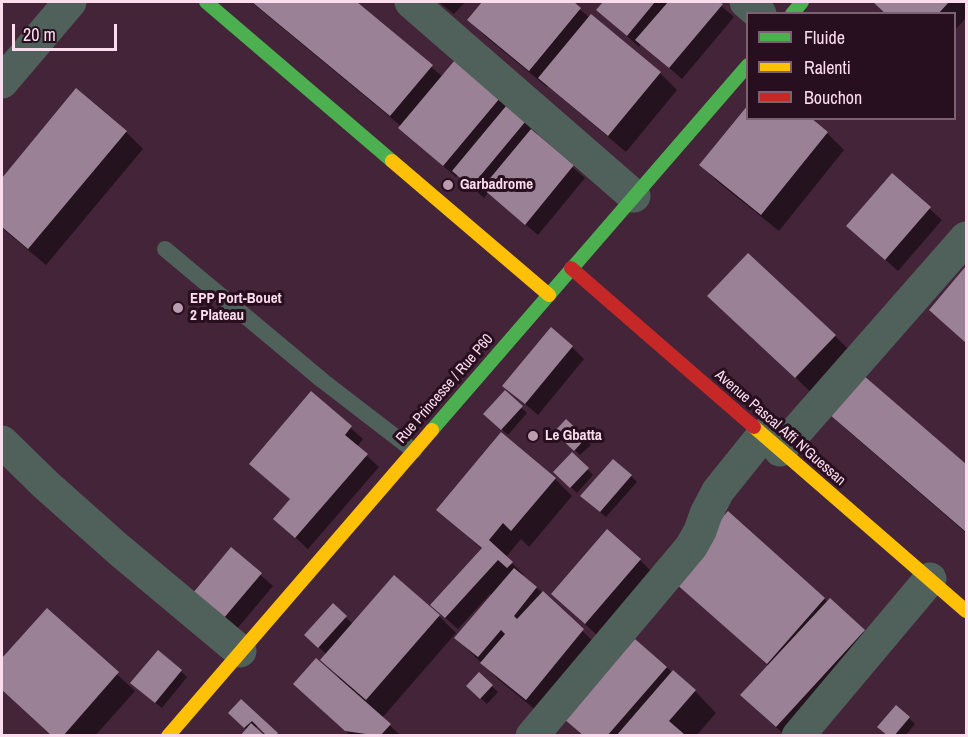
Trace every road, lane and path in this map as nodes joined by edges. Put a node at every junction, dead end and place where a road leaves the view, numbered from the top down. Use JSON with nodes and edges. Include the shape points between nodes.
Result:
{"nodes":[{"id":1,"x":70,"y":2,"type":"edge"},
{"id":2,"x":206,"y":2,"type":"edge"},
{"id":3,"x":411,"y":2,"type":"edge"},
{"id":4,"x":746,"y":2,"type":"edge"},
{"id":5,"x":758,"y":12,"type":"edge"},
{"id":6,"x":746,"y":66,"type":"edge"},
{"id":7,"x":2,"y":82,"type":"edge"},
{"id":8,"x":634,"y":196,"type":"junction"},
{"id":9,"x":966,"y":238,"type":"edge"},
{"id":10,"x":165,"y":249,"type":"dead end"},
{"id":11,"x":571,"y":268,"type":"junction"},
{"id":12,"x":549,"y":295,"type":"junction"},
{"id":13,"x":2,"y":442,"type":"edge"},
{"id":14,"x":772,"y":442,"type":"junction"},
{"id":15,"x":414,"y":451,"type":"junction"},
{"id":16,"x":930,"y":579,"type":"junction"},
{"id":17,"x":966,"y":610,"type":"edge"},
{"id":18,"x":240,"y":651,"type":"junction"},
{"id":19,"x":168,"y":735,"type":"edge"},
{"id":20,"x":532,"y":735,"type":"edge"},
{"id":21,"x":798,"y":735,"type":"edge"}],
"edges":[{"from":1,"to":7,"type":"street"},
{"from":2,"to":12,"type":"street"},
{"from":3,"to":8,"type":"street"},
{"from":4,"to":5,"type":"street"},
{"from":6,"to":8,"type":"street","name":"Rue Princesse / Rue P60"},
{"from":8,"to":11,"type":"street","name":"Rue Princesse / Rue P60"},
{"from":9,"to":14,"type":"street"},
{"from":10,"to":15,"type":"lane"},
{"from":11,"to":12,"type":"street","name":"Rue Princesse / Rue P60"},
{"from":11,"to":14,"type":"street","name":"Avenue Pascal Affi N'Guessan"},
{"from":12,"to":15,"type":"street","name":"Rue Princesse / Rue P60"},
{"from":13,"to":18,"type":"street","via":[[118,549]]},
{"from":14,"to":16,"type":"street","name":"Avenue Pascal Affi N'Guessan"},
{"from":14,"to":20,"type":"street","via":[[718,491],[691,547]]},
{"from":15,"to":18,"type":"street","name":"Rue Princesse / Rue P60"},
{"from":16,"to":17,"type":"street","name":"Avenue Pascal Affi N'Guessan"},
{"from":16,"to":21,"type":"street"},
{"from":18,"to":19,"type":"street","name":"Rue Princesse / Rue P60"}]}
